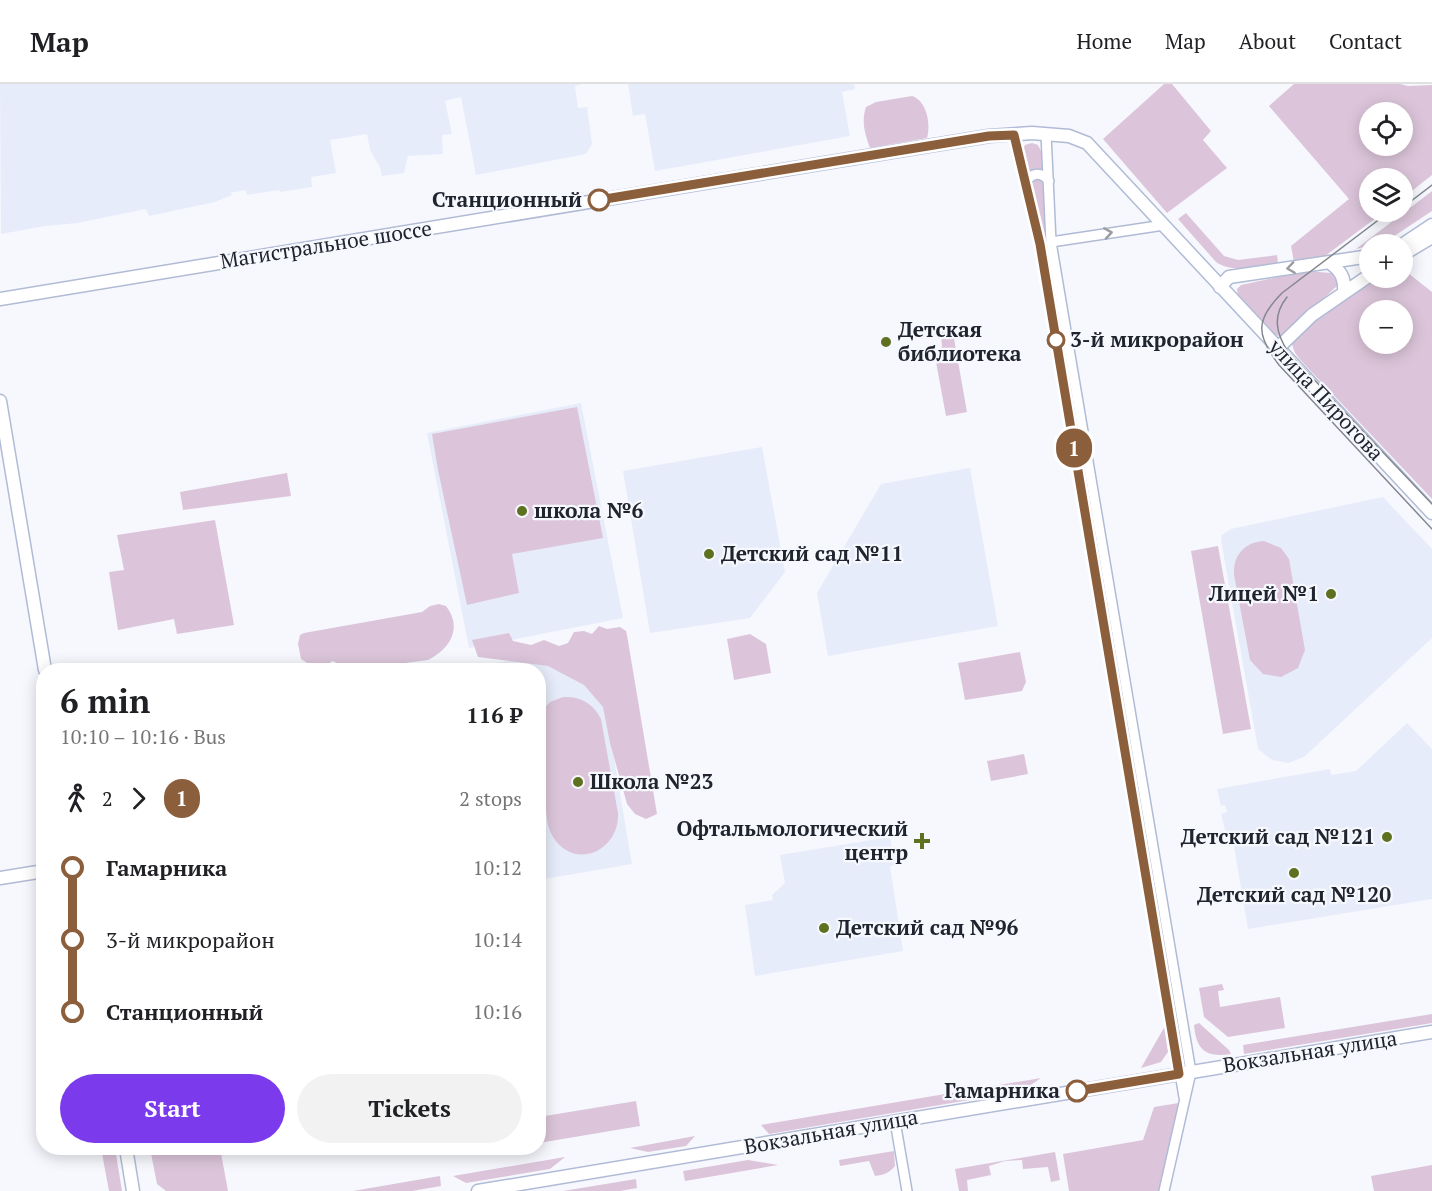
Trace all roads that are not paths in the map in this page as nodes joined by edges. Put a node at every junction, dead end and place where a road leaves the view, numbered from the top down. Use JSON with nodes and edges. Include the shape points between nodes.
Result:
{"nodes":[{"id":1,"x":1046,"y":134,"type":"junction"},
{"id":2,"x":1014,"y":135,"type":"junction"},
{"id":3,"x":1049,"y":182,"type":"junction"},
{"id":4,"x":1025,"y":184,"type":"junction"},
{"id":5,"x":1164,"y":225,"type":"junction"},
{"id":6,"x":1432,"y":225,"type":"edge"},
{"id":7,"x":1432,"y":237,"type":"edge"},
{"id":8,"x":1413,"y":238,"type":"edge"},
{"id":9,"x":1052,"y":242,"type":"junction"},
{"id":10,"x":1413,"y":248,"type":"edge"},
{"id":11,"x":1359,"y":258,"type":"edge"},
{"id":12,"x":1330,"y":263,"type":"junction"},
{"id":13,"x":1359,"y":282,"type":"edge"},
{"id":14,"x":1220,"y":287,"type":"junction"},
{"id":15,"x":1344,"y":292,"type":"junction"},
{"id":16,"x":0,"y":299,"type":"edge"},
{"id":17,"x":1278,"y":348,"type":"junction"},
{"id":18,"x":0,"y":401,"type":"edge"},
{"id":19,"x":1432,"y":513,"type":"edge"},
{"id":20,"x":44,"y":663,"type":"edge"},
{"id":21,"x":36,"y":872,"type":"edge"},
{"id":22,"x":0,"y":878,"type":"edge"},
{"id":23,"x":1432,"y":1032,"type":"edge"},
{"id":24,"x":1185,"y":1073,"type":"junction"},
{"id":25,"x":895,"y":1121,"type":"junction"},
{"id":26,"x":127,"y":1155,"type":"edge"},
{"id":27,"x":133,"y":1191,"type":"edge"},
{"id":28,"x":478,"y":1191,"type":"edge"},
{"id":29,"x":907,"y":1191,"type":"edge"},
{"id":30,"x":1164,"y":1191,"type":"edge"}],
"edges":[{"from":1,"to":2,"type":"main road","name":"Магистральное шоссе"},
{"from":1,"to":3,"type":"street"},
{"from":1,"to":5,"type":"main road","name":"Магистральное шоссе","via":[[1087,143]]},
{"from":2,"to":4,"type":"street"},
{"from":2,"to":16,"type":"main road","name":"Магистральное шоссе","via":[[989,136]]},
{"from":3,"to":4,"type":"street","via":[[1038,174]]},
{"from":3,"to":9,"type":"street"},
{"from":4,"to":24,"type":"street","via":[[1040,244]]},
{"from":9,"to":5,"type":"street","one_way":true},
{"from":5,"to":14,"type":"main road","name":"Магистральное шоссе"},
{"from":6,"to":8,"type":"main road"},
{"from":7,"to":10,"type":"main road"},
{"from":9,"to":24,"type":"street"},
{"from":11,"to":12,"type":"main road"},
{"from":12,"to":14,"type":"main road","one_way":true,"via":[[1229,277]]},
{"from":12,"to":15,"type":"main road","via":[[1339,269],[1345,281]]},
{"from":13,"to":15,"type":"main road"},
{"from":14,"to":17,"type":"main road","name":"улица Пирогова"},
{"from":15,"to":17,"type":"main road","via":[[1312,315]]},
{"from":17,"to":19,"type":"main road","name":"улица Пирогова"},
{"from":18,"to":20,"type":"main road"},
{"from":21,"to":22,"type":"main road"},
{"from":23,"to":24,"type":"main road","name":"Вокзальная улица"},
{"from":24,"to":25,"type":"main road","name":"Вокзальная улица"},
{"from":24,"to":30,"type":"street","via":[[1185,1102]]},
{"from":25,"to":28,"type":"main road","name":"Вокзальная улица"},
{"from":25,"to":29,"type":"street"},
{"from":26,"to":27,"type":"main road"}]}
